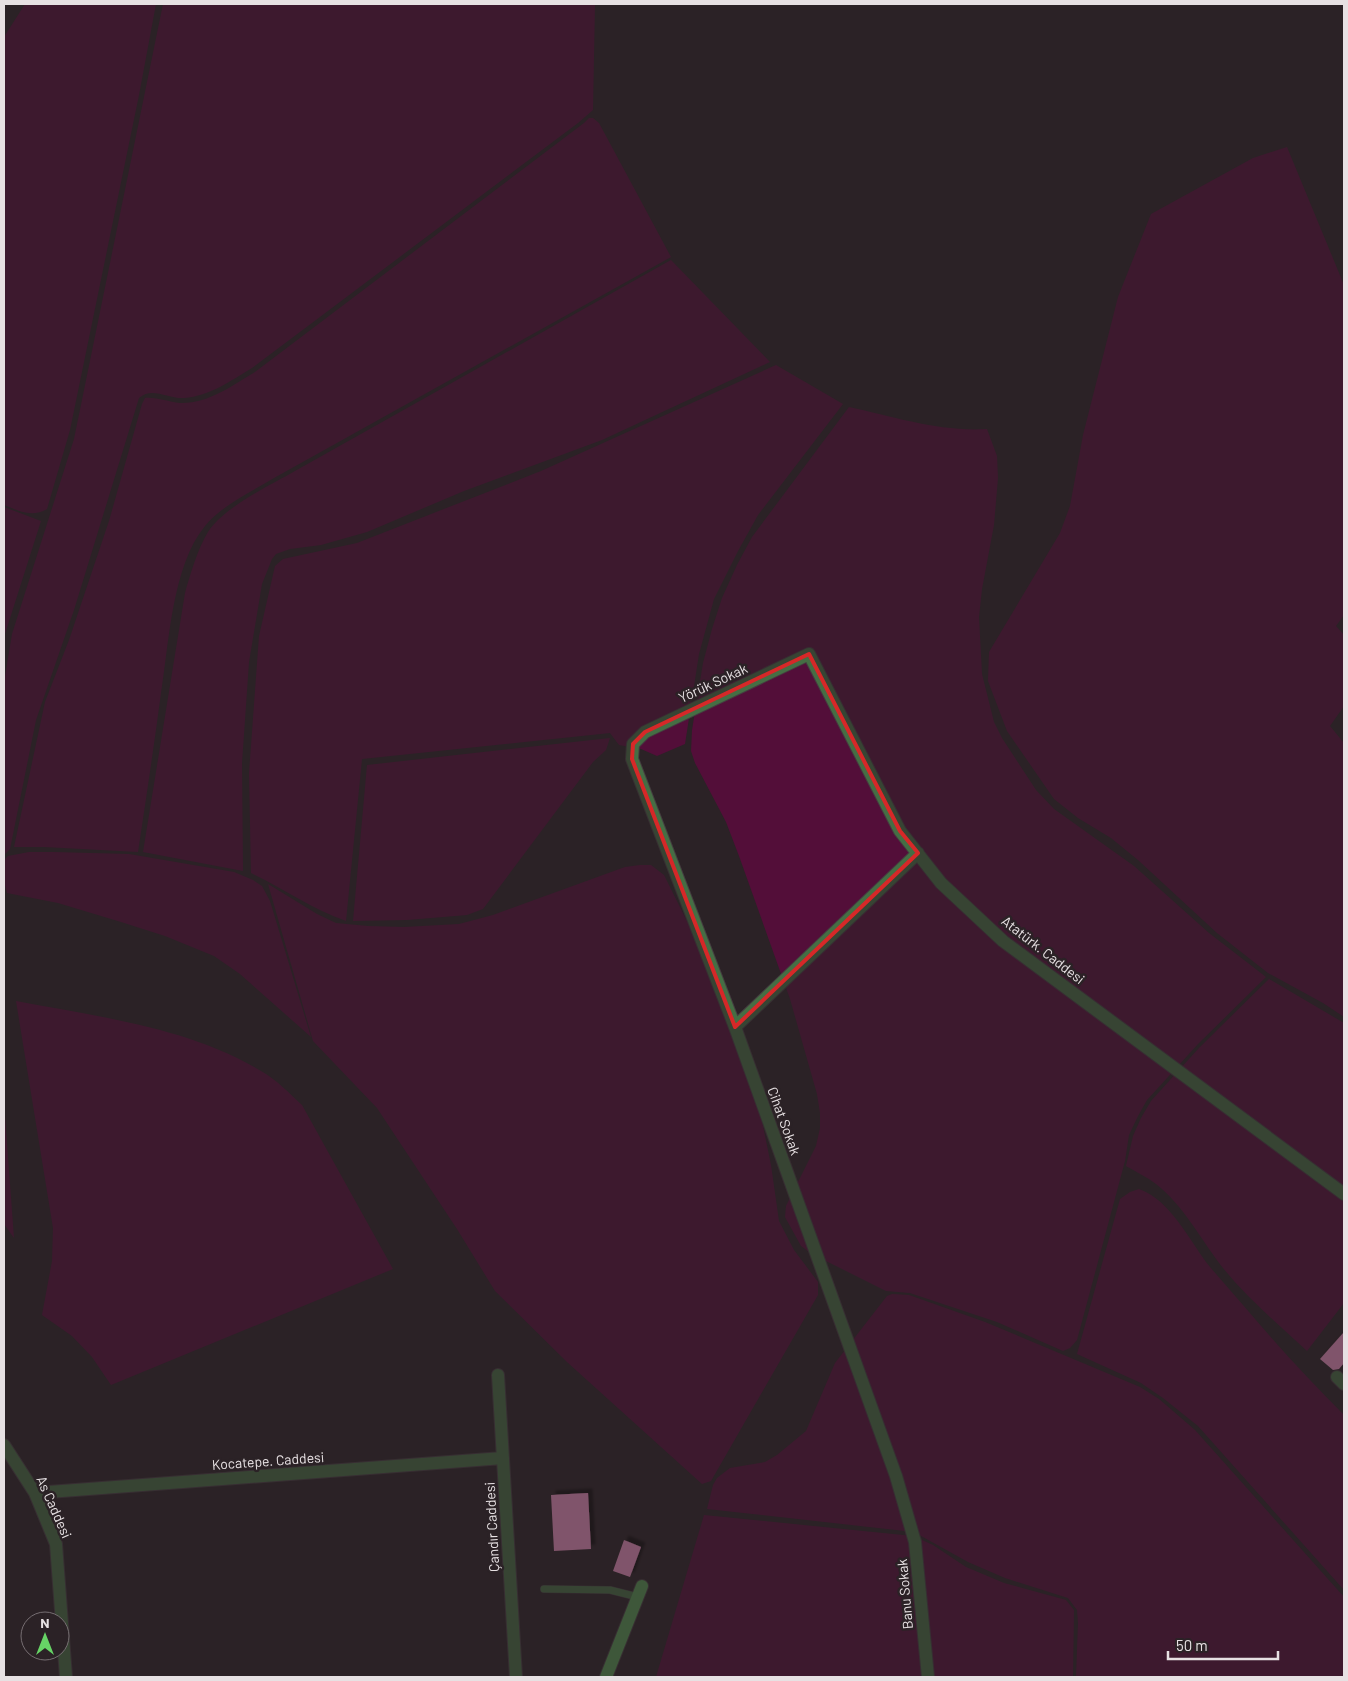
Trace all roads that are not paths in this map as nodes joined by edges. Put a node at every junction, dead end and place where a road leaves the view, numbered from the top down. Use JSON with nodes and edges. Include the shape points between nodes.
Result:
{"nodes":[{"id":1,"x":809,"y":654,"type":"joint"},
{"id":2,"x":633,"y":744,"type":"joint"},
{"id":3,"x":918,"y":854,"type":"junction"},
{"id":4,"x":735,"y":1027,"type":"junction"},
{"id":5,"x":1344,"y":1194,"type":"edge"},
{"id":6,"x":498,"y":1375,"type":"dead end"},
{"id":7,"x":4,"y":1445,"type":"edge"},
{"id":8,"x":503,"y":1458,"type":"junction"},
{"id":9,"x":35,"y":1493,"type":"junction"},
{"id":10,"x":905,"y":1509,"type":"joint"},
{"id":11,"x":544,"y":1589,"type":"dead end"},
{"id":12,"x":640,"y":1592,"type":"joint"},
{"id":13,"x":66,"y":1677,"type":"edge"},
{"id":14,"x":516,"y":1677,"type":"edge"},
{"id":15,"x":606,"y":1677,"type":"edge"},
{"id":16,"x":928,"y":1677,"type":"edge"}],
"edges":[{"from":1,"to":2,"type":"street","name":"Yörük Sokak","via":[[646,732]]},
{"from":1,"to":3,"type":"street","name":"Atatürk. Caddesi","via":[[900,831]]},
{"from":2,"to":4,"type":"street","name":"Cihat Sokak","via":[[632,759]]},
{"from":3,"to":4,"type":"street"},
{"from":3,"to":5,"type":"street","name":"Atatürk. Caddesi","via":[[941,883],[1003,941]]},
{"from":4,"to":10,"type":"street","name":"Cihat Sokak"},
{"from":6,"to":8,"type":"street","name":"Çandır Caddesi"},
{"from":7,"to":9,"type":"street","name":"As Caddesi"},
{"from":8,"to":9,"type":"street","name":"Kocatepe. Caddesi"},
{"from":8,"to":14,"type":"street","name":"Çandır Caddesi"},
{"from":9,"to":13,"type":"street","name":"As Caddesi","via":[[56,1544]]},
{"from":10,"to":16,"type":"street","name":"Banu Sokak","via":[[915,1542]]},
{"from":11,"to":12,"type":"lane"},
{"from":12,"to":15,"type":"street"}]}
